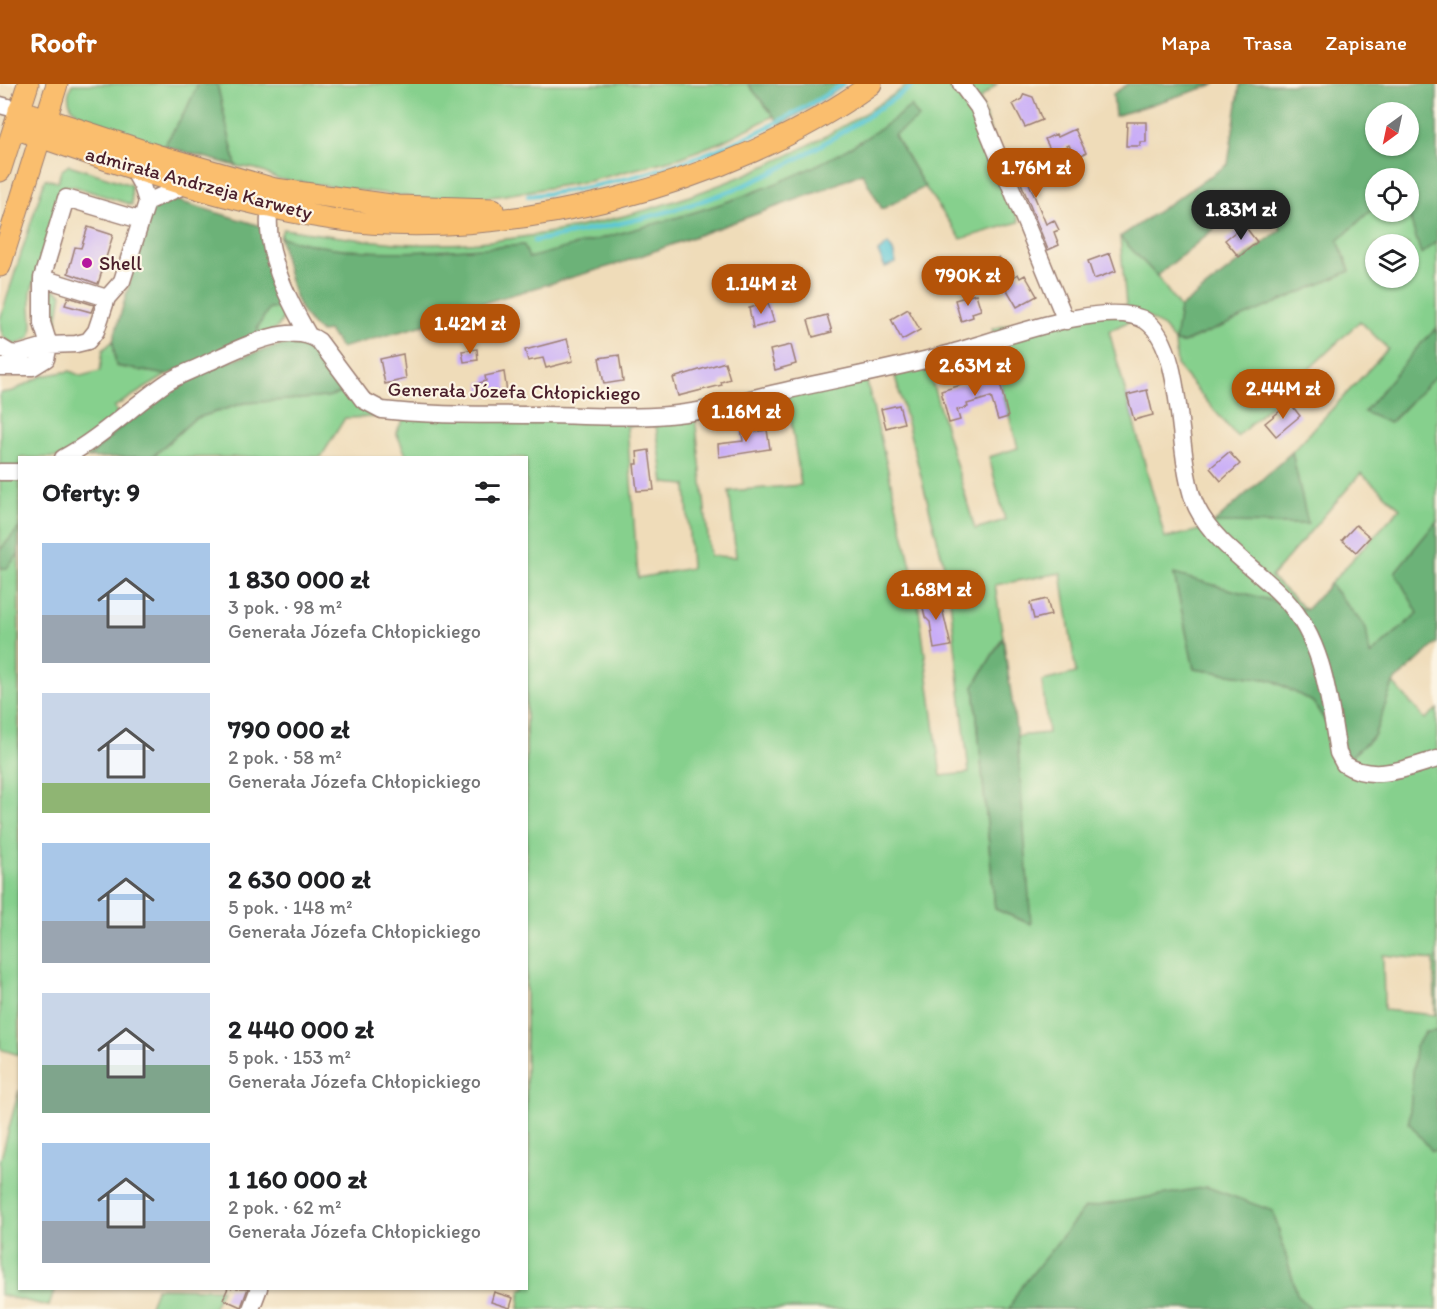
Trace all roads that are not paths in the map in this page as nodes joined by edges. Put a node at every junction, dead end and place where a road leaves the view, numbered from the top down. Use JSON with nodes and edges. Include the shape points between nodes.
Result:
{"nodes":[{"id":1,"x":28,"y":84,"type":"edge"},
{"id":2,"x":57,"y":84,"type":"edge"},
{"id":3,"x":871,"y":84,"type":"edge"},
{"id":4,"x":961,"y":84,"type":"edge"},
{"id":5,"x":8,"y":117,"type":"edge"},
{"id":6,"x":43,"y":129,"type":"junction"},
{"id":7,"x":72,"y":148,"type":"junction"},
{"id":8,"x":131,"y":166,"type":"junction"},
{"id":9,"x":0,"y":171,"type":"edge"},
{"id":10,"x":27,"y":179,"type":"junction"},
{"id":11,"x":188,"y":184,"type":"junction"},
{"id":12,"x":147,"y":202,"type":"junction"},
{"id":13,"x":270,"y":206,"type":"junction"},
{"id":14,"x":566,"y":208,"type":"junction"},
{"id":15,"x":140,"y":220,"type":"junction"},
{"id":16,"x":0,"y":266,"type":"edge"},
{"id":17,"x":42,"y":278,"type":"junction"},
{"id":18,"x":107,"y":298,"type":"junction"},
{"id":19,"x":1066,"y":321,"type":"junction"},
{"id":20,"x":309,"y":336,"type":"junction"},
{"id":21,"x":49,"y":345,"type":"junction"},
{"id":22,"x":0,"y":347,"type":"edge"},
{"id":23,"x":0,"y":367,"type":"edge"},
{"id":24,"x":66,"y":456,"type":"edge"},
{"id":25,"x":0,"y":472,"type":"edge"},
{"id":26,"x":18,"y":472,"type":"edge"},
{"id":27,"x":1437,"y":759,"type":"edge"},
{"id":28,"x":258,"y":1290,"type":"edge"},
{"id":29,"x":251,"y":1309,"type":"edge"}],
"edges":[{"from":1,"to":5,"type":"main road"},
{"from":2,"to":6,"type":"main road"},
{"from":3,"to":14,"type":"main road","name":"admirała Andrzeja Karwety","via":[[799,129],[742,156],[650,189]]},
{"from":4,"to":19,"type":"street","via":[[978,107]]},
{"from":5,"to":6,"type":"main road","name":"admirała Andrzeja Karwety"},
{"from":5,"to":9,"type":"main road"},
{"from":6,"to":7,"type":"main road","name":"admirała Andrzeja Karwety"},
{"from":6,"to":10,"type":"main road"},
{"from":6,"to":14,"type":"main road","name":"admirała Andrzeja Karwety","via":[[274,189],[423,208]]},
{"from":7,"to":8,"type":"main road","name":"admirała Andrzeja Karwety"},
{"from":7,"to":10,"type":"main road","via":[[50,157]]},
{"from":8,"to":11,"type":"main road","name":"admirała Andrzeja Karwety"},
{"from":8,"to":12,"type":"street"},
{"from":10,"to":16,"type":"main road"},
{"from":11,"to":12,"type":"street"},
{"from":11,"to":13,"type":"main road","name":"admirała Andrzeja Karwety"},
{"from":12,"to":15,"type":"street"},
{"from":13,"to":14,"type":"main road","name":"admirała Andrzeja Karwety","via":[[333,219],[423,225],[517,219]]},
{"from":13,"to":20,"type":"street","name":"Generała Józefa Chłopickiego","via":[[268,222],[273,251],[291,305]]},
{"from":15,"to":17,"type":"street","via":[[66,198]]},
{"from":15,"to":18,"type":"street","via":[[122,281]]},
{"from":17,"to":18,"type":"street"},
{"from":17,"to":21,"type":"street","via":[[42,323]]},
{"from":18,"to":21,"type":"street","via":[[96,331],[88,341]]},
{"from":19,"to":20,"type":"street","name":"Generała Józefa Chłopickiego","via":[[878,371],[693,412],[646,416],[382,410],[363,400],[323,345]]},
{"from":19,"to":27,"type":"street","name":"Generała Józefa Chłopickiego","via":[[1118,313],[1146,321],[1160,337],[1181,414],[1189,484],[1196,507],[1208,526],[1286,599],[1306,626],[1321,661],[1338,753],[1344,764],[1366,774],[1380,774]]},
{"from":20,"to":24,"type":"street","via":[[290,334],[250,344],[169,381]]},
{"from":21,"to":22,"type":"street","via":[[18,354]]},
{"from":21,"to":23,"type":"street","via":[[45,359],[33,367]]},
{"from":25,"to":26,"type":"street"},
{"from":28,"to":29,"type":"street"}]}
